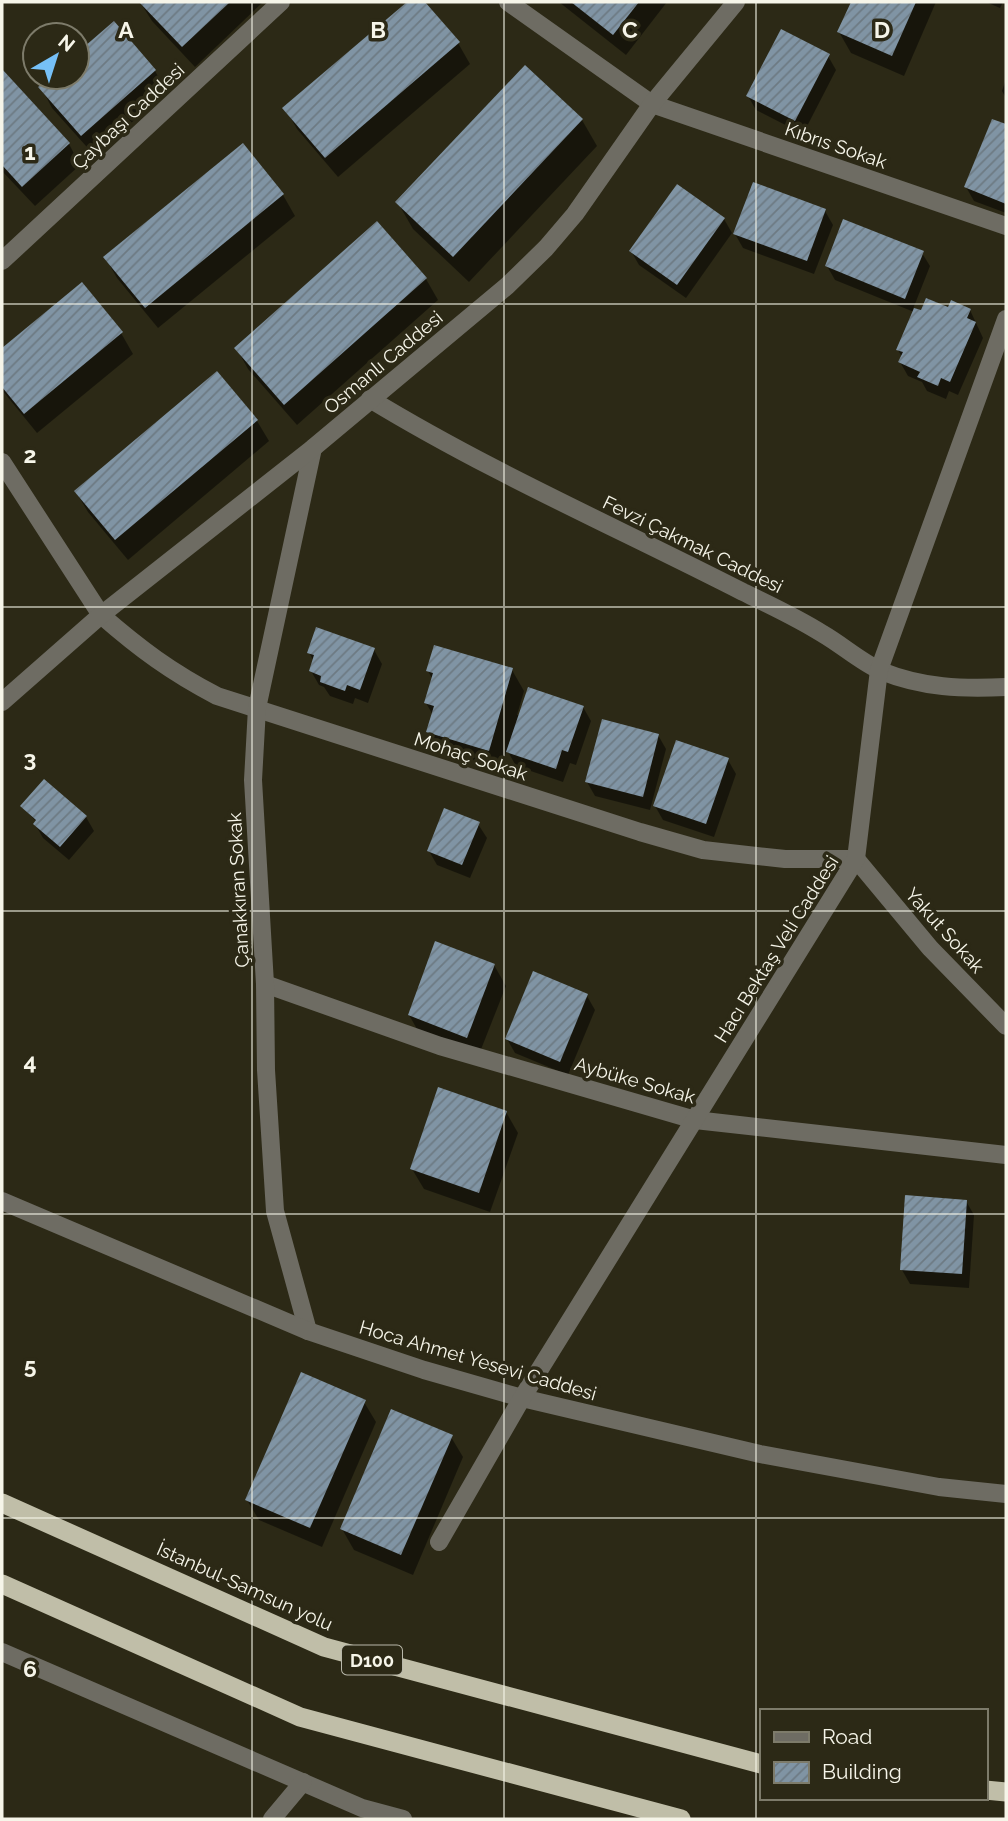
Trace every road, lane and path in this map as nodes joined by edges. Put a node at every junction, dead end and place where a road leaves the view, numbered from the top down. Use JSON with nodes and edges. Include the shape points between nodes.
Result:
{"nodes":[{"id":1,"x":281,"y":2,"type":"edge"},
{"id":2,"x":508,"y":2,"type":"edge"},
{"id":3,"x":736,"y":2,"type":"edge"},
{"id":4,"x":652,"y":104,"type":"junction"},
{"id":5,"x":1006,"y":226,"type":"edge"},
{"id":6,"x":2,"y":261,"type":"edge"},
{"id":7,"x":1006,"y":319,"type":"edge"},
{"id":8,"x":370,"y":400,"type":"junction"},
{"id":9,"x":313,"y":448,"type":"junction"},
{"id":10,"x":2,"y":463,"type":"edge"},
{"id":11,"x":101,"y":615,"type":"junction"},
{"id":12,"x":879,"y":670,"type":"junction"},
{"id":13,"x":1006,"y":687,"type":"edge"},
{"id":14,"x":2,"y":702,"type":"edge"},
{"id":15,"x":257,"y":708,"type":"junction"},
{"id":16,"x":856,"y":859,"type":"junction"},
{"id":17,"x":265,"y":984,"type":"junction"},
{"id":18,"x":1006,"y":1026,"type":"edge"},
{"id":19,"x":695,"y":1120,"type":"junction"},
{"id":20,"x":1006,"y":1155,"type":"edge"},
{"id":21,"x":2,"y":1201,"type":"edge"},
{"id":22,"x":307,"y":1331,"type":"junction"},
{"id":23,"x":522,"y":1398,"type":"junction"},
{"id":24,"x":1006,"y":1494,"type":"edge"},
{"id":25,"x":2,"y":1503,"type":"edge"},
{"id":26,"x":439,"y":1542,"type":"dead end"},
{"id":27,"x":2,"y":1584,"type":"edge"},
{"id":28,"x":2,"y":1652,"type":"edge"},
{"id":29,"x":760,"y":1764,"type":"edge"},
{"id":30,"x":303,"y":1782,"type":"junction"},
{"id":31,"x":987,"y":1790,"type":"edge"},
{"id":32,"x":1006,"y":1793,"type":"edge"},
{"id":33,"x":272,"y":1819,"type":"edge"},
{"id":34,"x":403,"y":1819,"type":"edge"},
{"id":35,"x":681,"y":1819,"type":"edge"}],
"edges":[{"from":1,"to":6,"type":"street","name":"Çaybaşı Caddesi"},
{"from":2,"to":4,"type":"street","name":"Kıbrıs Sokak"},
{"from":3,"to":4,"type":"street","name":"Osmanlı Caddesi"},
{"from":4,"to":5,"type":"street","name":"Kıbrıs Sokak"},
{"from":4,"to":8,"type":"street","name":"Osmanlı Caddesi","via":[[546,248]]},
{"from":7,"to":12,"type":"street","name":"Hacı Bektaş Veli Caddesi"},
{"from":8,"to":9,"type":"street","name":"Osmanlı Caddesi"},
{"from":8,"to":12,"type":"street","name":"Fevzi Çakmak Caddesi","via":[[433,438],[767,604]]},
{"from":9,"to":11,"type":"street","name":"Osmanlı Caddesi"},
{"from":9,"to":15,"type":"street","name":"Çanakkıran Sokak"},
{"from":10,"to":11,"type":"street","name":"Mohaç Sokak"},
{"from":11,"to":14,"type":"street","name":"Osmanlı Caddesi"},
{"from":11,"to":15,"type":"street","name":"Mohaç Sokak","via":[[178,676],[217,696]]},
{"from":12,"to":13,"type":"street","name":"Fevzi Çakmak Caddesi","via":[[927,686]]},
{"from":12,"to":16,"type":"street","name":"Hacı Bektaş Veli Caddesi"},
{"from":15,"to":16,"type":"street","name":"Mohaç Sokak","via":[[703,850],[785,859]]},
{"from":15,"to":17,"type":"street","name":"Çanakkıran Sokak","via":[[253,780]]},
{"from":16,"to":18,"type":"street","name":"Yakut Sokak","via":[[930,948]]},
{"from":16,"to":19,"type":"street","name":"Hacı Bektaş Veli Caddesi"},
{"from":17,"to":19,"type":"street","name":"Aybüke Sokak","via":[[440,1046]]},
{"from":17,"to":22,"type":"street","name":"Çanakkıran Sokak","via":[[275,1211]]},
{"from":19,"to":20,"type":"street","name":"Aybüke Sokak"},
{"from":19,"to":23,"type":"street","name":"Hacı Bektaş Veli Caddesi"},
{"from":21,"to":22,"type":"street","name":"Hoca Ahmet Yesevi Caddesi"},
{"from":22,"to":23,"type":"street","name":"Hoca Ahmet Yesevi Caddesi"},
{"from":23,"to":24,"type":"street","name":"Hoca Ahmet Yesevi Caddesi","via":[[760,1454],[939,1487]]},
{"from":23,"to":26,"type":"street","name":"Hacı Bektaş Veli Caddesi"},
{"from":25,"to":29,"type":"highway","name":"İstanbul-Samsun yolu","number":"D100","via":[[324,1647]]},
{"from":27,"to":35,"type":"highway","via":[[300,1717]]},
{"from":28,"to":30,"type":"street"},
{"from":30,"to":33,"type":"street"},
{"from":30,"to":34,"type":"street","via":[[362,1808]]},
{"from":31,"to":32,"type":"highway"}]}
